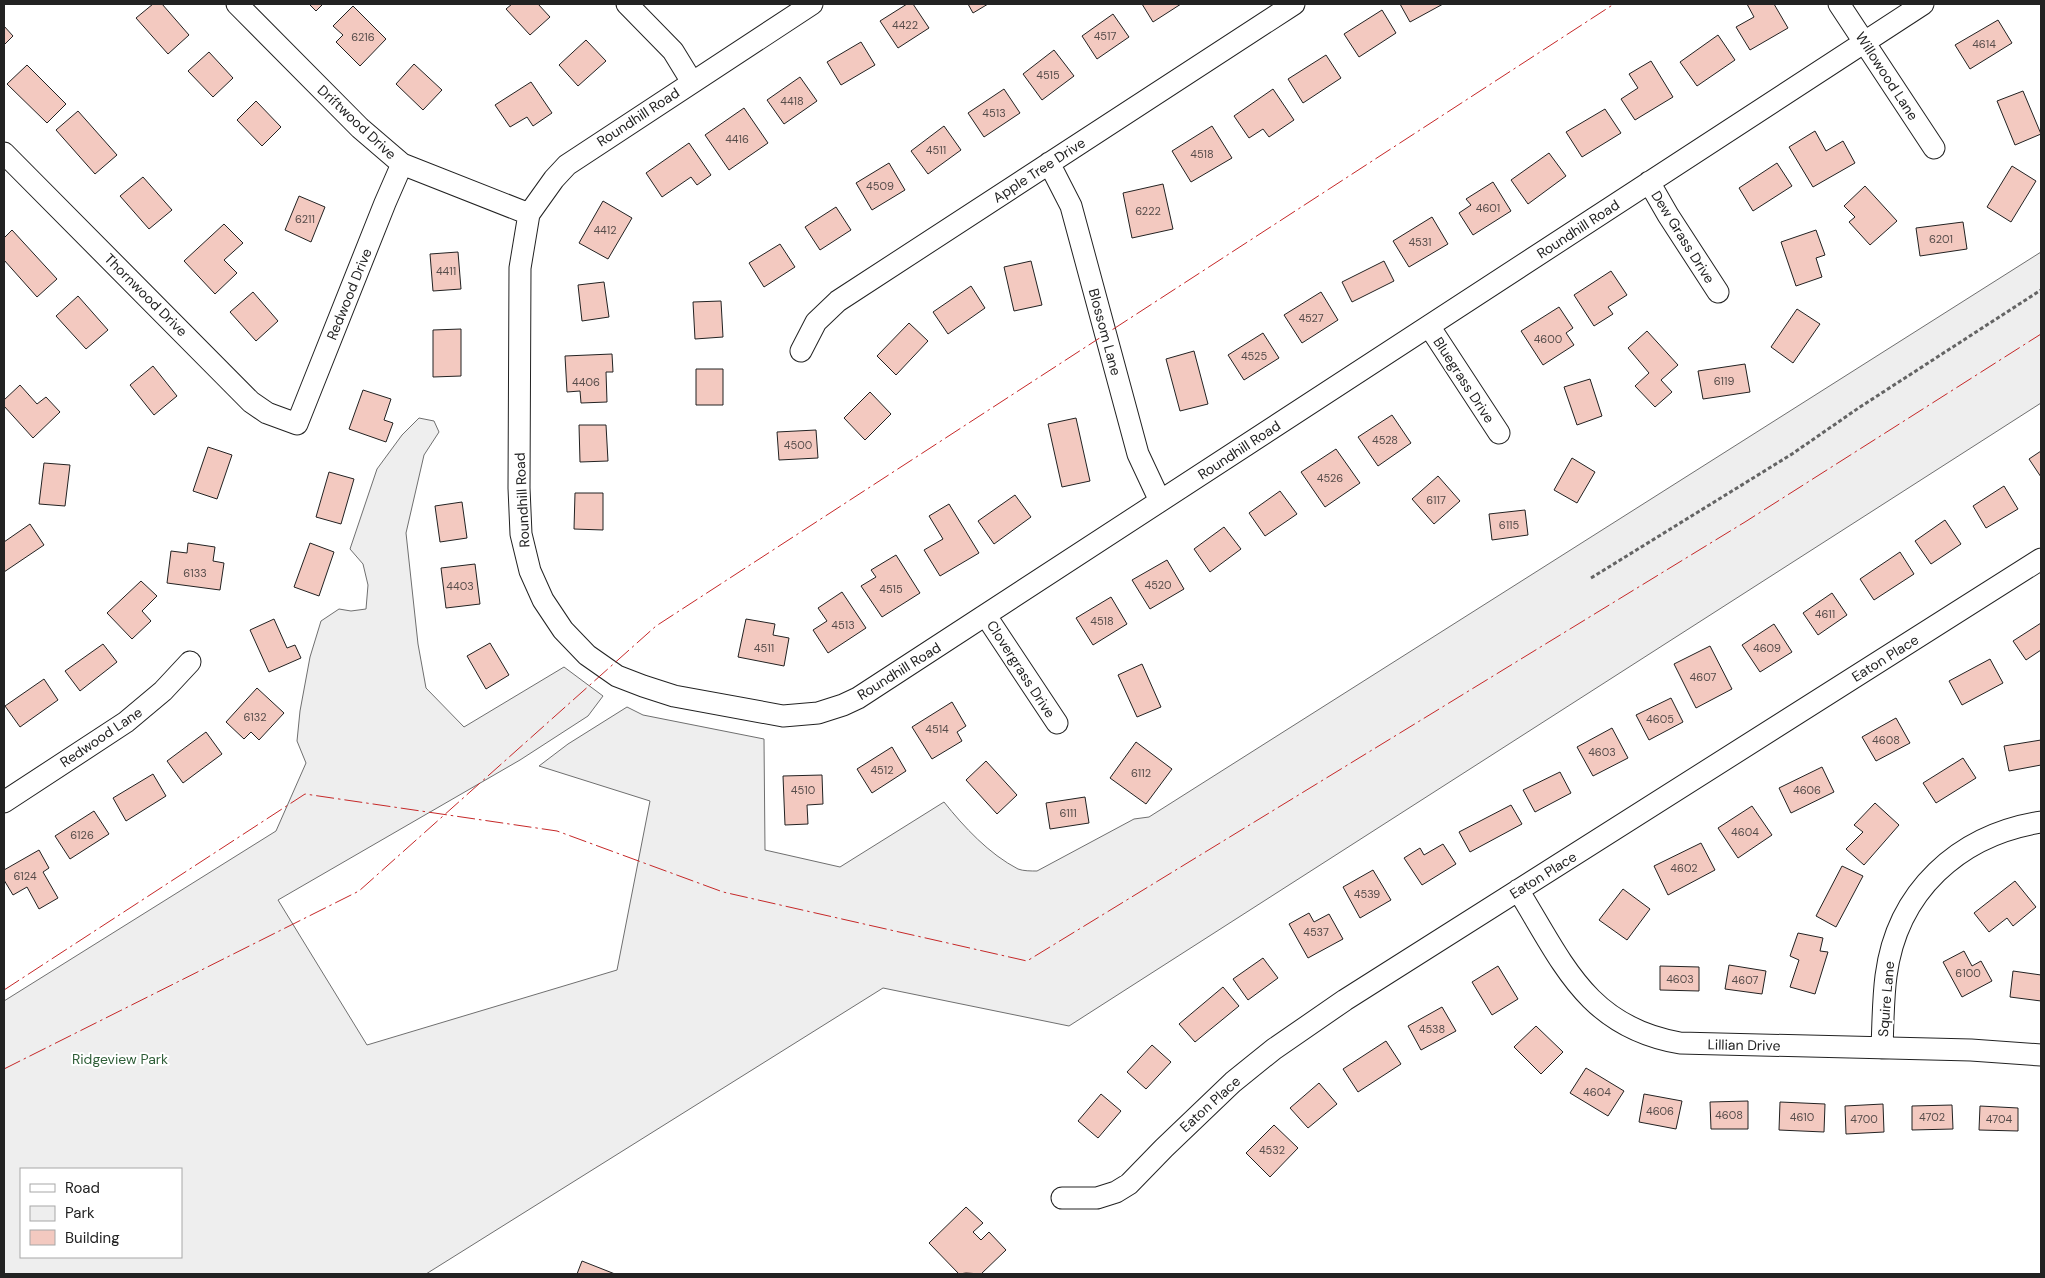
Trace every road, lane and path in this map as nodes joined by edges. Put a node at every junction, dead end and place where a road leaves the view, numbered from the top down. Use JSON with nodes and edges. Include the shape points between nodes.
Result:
{"nodes":[{"id":1,"x":237,"y":4,"type":"edge"},
{"id":2,"x":627,"y":4,"type":"edge"},
{"id":3,"x":812,"y":4,"type":"edge"},
{"id":4,"x":1294,"y":4,"type":"edge"},
{"id":5,"x":1840,"y":4,"type":"edge"},
{"id":6,"x":1923,"y":4,"type":"edge"},
{"id":7,"x":1864,"y":42,"type":"junction"},
{"id":8,"x":692,"y":82,"type":"junction"},
{"id":9,"x":1934,"y":148,"type":"dead end"},
{"id":10,"x":4,"y":153,"type":"edge"},
{"id":11,"x":402,"y":164,"type":"junction"},
{"id":12,"x":1049,"y":164,"type":"junction"},
{"id":13,"x":1649,"y":182,"type":"junction"},
{"id":14,"x":529,"y":214,"type":"junction"},
{"id":15,"x":2041,"y":290,"type":"edge"},
{"id":16,"x":1718,"y":292,"type":"dead end"},
{"id":17,"x":1429,"y":326,"type":"junction"},
{"id":18,"x":801,"y":351,"type":"dead end"},
{"id":19,"x":297,"y":424,"type":"joint"},
{"id":20,"x":1499,"y":433,"type":"dead end"},
{"id":21,"x":1160,"y":501,"type":"junction"},
{"id":22,"x":2041,"y":559,"type":"edge"},
{"id":23,"x":1591,"y":578,"type":"dead end"},
{"id":24,"x":986,"y":616,"type":"junction"},
{"id":25,"x":190,"y":662,"type":"dead end"},
{"id":26,"x":1056,"y":723,"type":"dead end"},
{"id":27,"x":4,"y":802,"type":"edge"},
{"id":28,"x":2041,"y":822,"type":"edge"},
{"id":29,"x":1518,"y":890,"type":"junction"},
{"id":30,"x":1882,"y":1048,"type":"junction"},
{"id":31,"x":2041,"y":1055,"type":"edge"},
{"id":32,"x":1062,"y":1198,"type":"dead end"}],
"edges":[{"from":1,"to":11,"type":"street","name":"Driftwood Drive","via":[[360,128]]},
{"from":2,"to":8,"type":"street","via":[[670,48]]},
{"from":3,"to":8,"type":"street","name":"Roundhill Road"},
{"from":4,"to":12,"type":"street","name":"Apple Tree Drive"},
{"from":5,"to":7,"type":"street","name":"Willowood Lane"},
{"from":6,"to":7,"type":"street","name":"Roundhill Road"},
{"from":7,"to":9,"type":"street","name":"Willowood Lane"},
{"from":7,"to":13,"type":"street","name":"Roundhill Road"},
{"from":8,"to":14,"type":"street","name":"Roundhill Road","via":[[567,166]]},
{"from":10,"to":19,"type":"street","name":"Thornwood Drive","via":[[251,402],[267,413]]},
{"from":11,"to":14,"type":"street","name":"Driftwood Drive"},
{"from":11,"to":19,"type":"street","name":"Redwood Drive"},
{"from":12,"to":18,"type":"street","name":"Apple Tree Drive","via":[[838,301],[816,322]]},
{"from":12,"to":21,"type":"street","name":"Blossom Lane","via":[[1071,206],[1138,454]]},
{"from":13,"to":16,"type":"street","name":"Dew Grass Drive"},
{"from":13,"to":17,"type":"street","name":"Roundhill Road"},
{"from":14,"to":24,"type":"street","name":"Roundhill Road","via":[[520,268],[521,534],[530,570],[543,600],[563,630],[587,654],[617,676],[674,696],[770,715],[802,715],[858,698]]},
{"from":15,"to":23,"type":"path","via":[[1792,454]]},
{"from":17,"to":20,"type":"street","name":"Bluegrass Drive"},
{"from":17,"to":21,"type":"street","name":"Roundhill Road"},
{"from":21,"to":24,"type":"street","name":"Roundhill Road"},
{"from":22,"to":29,"type":"street","name":"Eaton Place"},
{"from":24,"to":26,"type":"street","name":"Clovergrass Drive"},
{"from":25,"to":27,"type":"street","name":"Redwood Lane","via":[[163,691],[126,722]]},
{"from":28,"to":30,"type":"street","name":"Squire Lane","via":[[2004,830],[1972,844],[1938,870],[1921,889],[1890,953]]},
{"from":29,"to":30,"type":"street","name":"Lillian Drive","via":[[1570,976],[1586,996],[1614,1019],[1634,1030],[1680,1043]]},
{"from":29,"to":32,"type":"street","name":"Eaton Place","via":[[1274,1049],[1205,1107],[1129,1184],[1098,1198]]},
{"from":30,"to":31,"type":"street","name":"Lillian Drive"}]}
